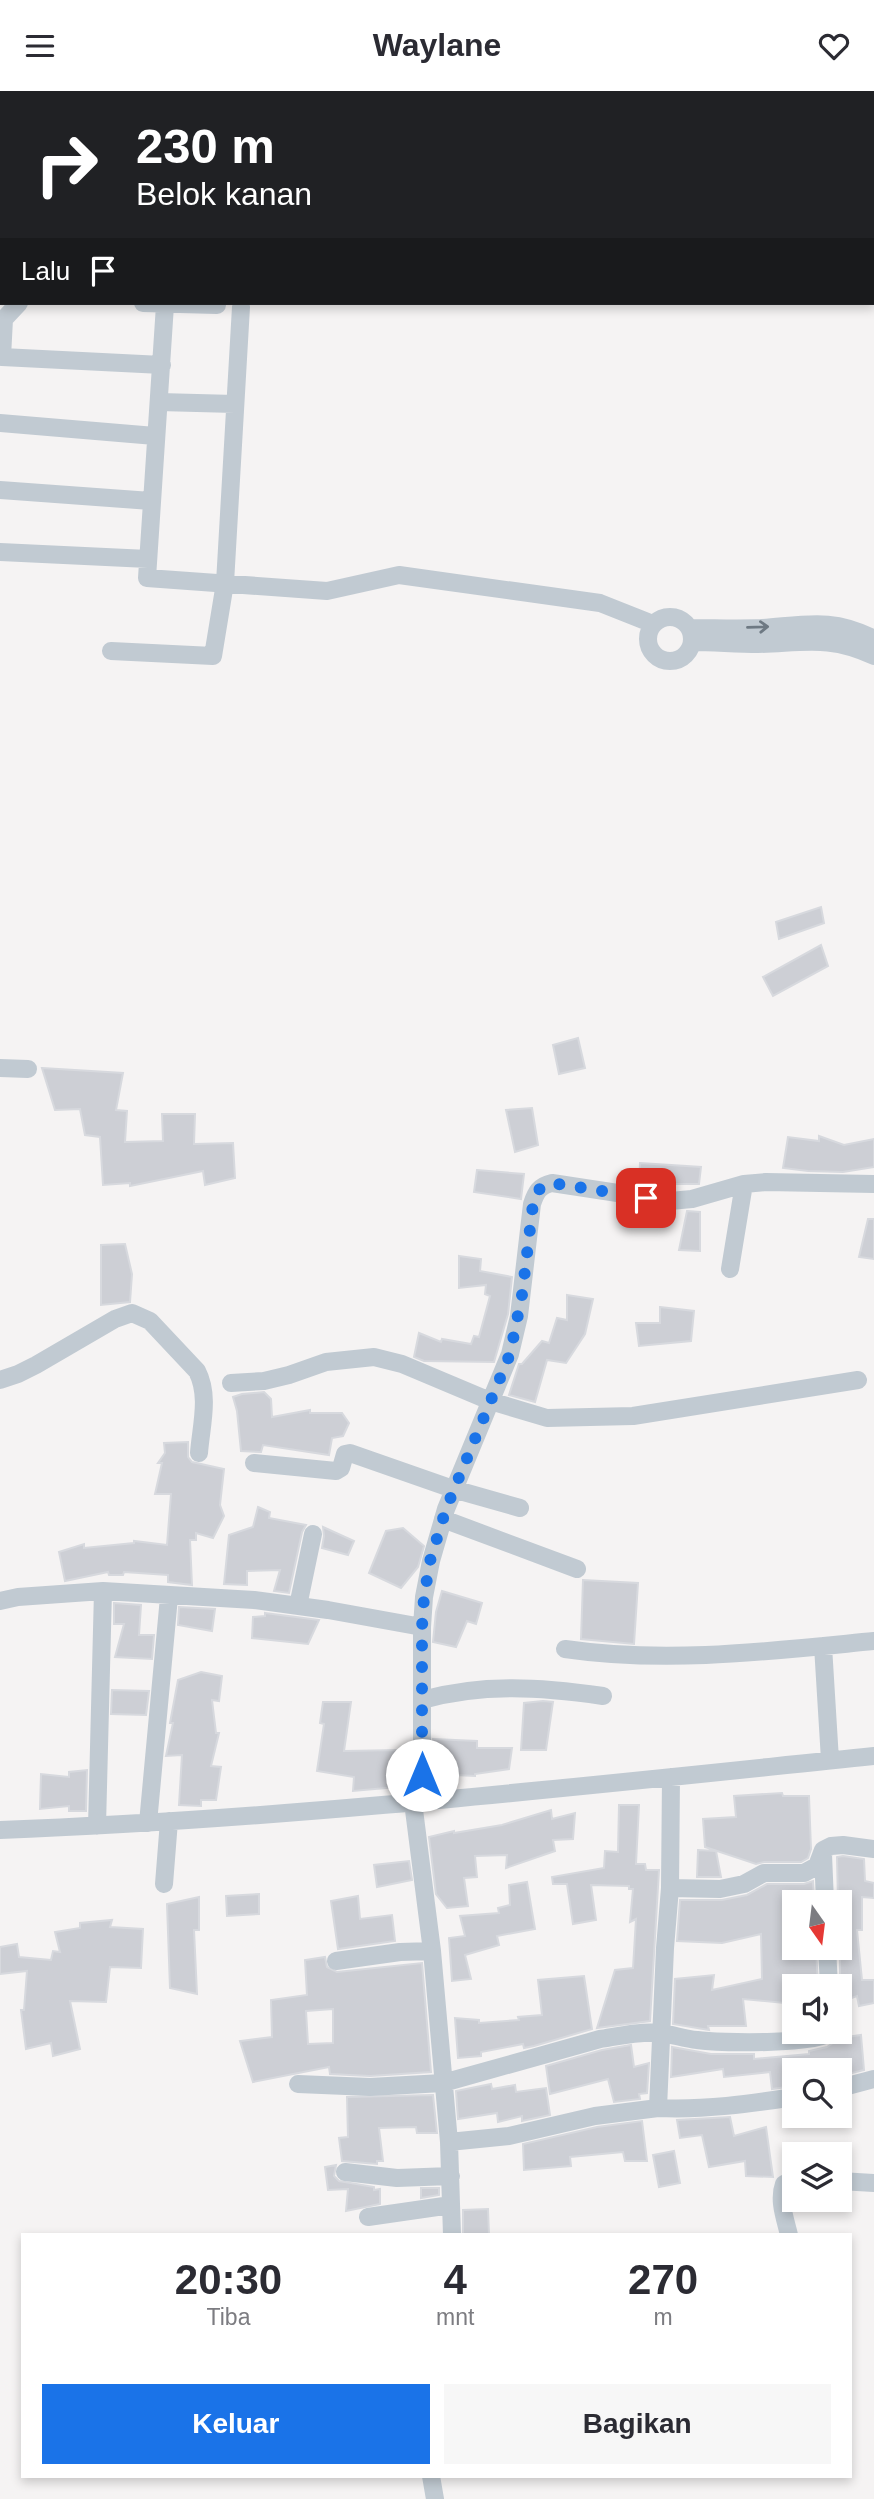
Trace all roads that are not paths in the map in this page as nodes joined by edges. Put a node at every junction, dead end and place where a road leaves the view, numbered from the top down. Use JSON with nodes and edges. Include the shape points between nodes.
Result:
{"nodes":[{"id":1,"x":17,"y":305,"type":"edge"},
{"id":2,"x":165,"y":305,"type":"joint"},
{"id":3,"x":217,"y":305,"type":"edge"},
{"id":4,"x":241,"y":307,"type":"dead end"},
{"id":5,"x":162,"y":365,"type":"junction"},
{"id":6,"x":159,"y":402,"type":"junction"},
{"id":7,"x":235,"y":404,"type":"junction"},
{"id":8,"x":0,"y":423,"type":"edge"},
{"id":9,"x":155,"y":436,"type":"junction"},
{"id":10,"x":0,"y":490,"type":"edge"},
{"id":11,"x":151,"y":501,"type":"junction"},
{"id":12,"x":0,"y":552,"type":"edge"},
{"id":13,"x":148,"y":559,"type":"junction"},
{"id":14,"x":225,"y":583,"type":"junction"},
{"id":15,"x":653,"y":624,"type":"junction"},
{"id":16,"x":691,"y":635,"type":"junction"},
{"id":17,"x":874,"y":639,"type":"edge"},
{"id":18,"x":111,"y":650,"type":"dead end"},
{"id":19,"x":874,"y":656,"type":"edge"},
{"id":20,"x":0,"y":1068,"type":"edge"},
{"id":21,"x":28,"y":1069,"type":"dead end"},
{"id":22,"x":744,"y":1184,"type":"junction"},
{"id":23,"x":874,"y":1184,"type":"edge"},
{"id":24,"x":730,"y":1269,"type":"dead end"},
{"id":25,"x":0,"y":1380,"type":"edge"},
{"id":26,"x":858,"y":1380,"type":"dead end"},
{"id":27,"x":230,"y":1383,"type":"dead end"},
{"id":28,"x":491,"y":1401,"type":"junction"},
{"id":29,"x":199,"y":1453,"type":"dead end"},
{"id":30,"x":254,"y":1464,"type":"dead end"},
{"id":31,"x":453,"y":1489,"type":"junction"},
{"id":32,"x":520,"y":1508,"type":"dead end"},
{"id":33,"x":443,"y":1519,"type":"junction"},
{"id":34,"x":313,"y":1534,"type":"dead end"},
{"id":35,"x":577,"y":1569,"type":"dead end"},
{"id":36,"x":103,"y":1591,"type":"junction"},
{"id":37,"x":169,"y":1597,"type":"junction"},
{"id":38,"x":0,"y":1601,"type":"edge"},
{"id":39,"x":298,"y":1606,"type":"junction"},
{"id":40,"x":422,"y":1627,"type":"junction"},
{"id":41,"x":874,"y":1641,"type":"edge"},
{"id":42,"x":823,"y":1646,"type":"junction"},
{"id":43,"x":565,"y":1649,"type":"dead end"},
{"id":44,"x":603,"y":1696,"type":"dead end"},
{"id":45,"x":422,"y":1700,"type":"junction"},
{"id":46,"x":874,"y":1756,"type":"edge"},
{"id":47,"x":830,"y":1760,"type":"junction"},
{"id":48,"x":671,"y":1777,"type":"junction"},
{"id":49,"x":418,"y":1801,"type":"junction"},
{"id":50,"x":169,"y":1821,"type":"junction"},
{"id":51,"x":148,"y":1823,"type":"junction"},
{"id":52,"x":97,"y":1826,"type":"junction"},
{"id":53,"x":0,"y":1830,"type":"edge"},
{"id":54,"x":874,"y":1849,"type":"edge"},
{"id":55,"x":823,"y":1850,"type":"junction"},
{"id":56,"x":164,"y":1884,"type":"dead end"},
{"id":57,"x":670,"y":1888,"type":"junction"},
{"id":58,"x":825,"y":1890,"type":"edge"},
{"id":59,"x":432,"y":1951,"type":"junction"},
{"id":60,"x":336,"y":1961,"type":"dead end"},
{"id":61,"x":661,"y":2033,"type":"junction"},
{"id":62,"x":782,"y":2040,"type":"edge"},
{"id":63,"x":874,"y":2079,"type":"edge"},
{"id":64,"x":443,"y":2083,"type":"junction"},
{"id":65,"x":299,"y":2084,"type":"dead end"},
{"id":66,"x":852,"y":2085,"type":"edge"},
{"id":67,"x":782,"y":2099,"type":"edge"},
{"id":68,"x":659,"y":2108,"type":"junction"},
{"id":69,"x":449,"y":2142,"type":"junction"},
{"id":70,"x":345,"y":2172,"type":"dead end"},
{"id":71,"x":451,"y":2176,"type":"junction"},
{"id":72,"x":852,"y":2182,"type":"edge"},
{"id":73,"x":874,"y":2183,"type":"edge"},
{"id":74,"x":451,"y":2205,"type":"junction"},
{"id":75,"x":784,"y":2212,"type":"edge"},
{"id":76,"x":369,"y":2217,"type":"dead end"},
{"id":77,"x":452,"y":2233,"type":"edge"},
{"id":78,"x":789,"y":2233,"type":"edge"},
{"id":79,"x":431,"y":2478,"type":"edge"},
{"id":80,"x":435,"y":2499,"type":"edge"}],
"edges":[{"from":1,"to":5,"type":"street","via":[[4,319],[2,357]]},
{"from":2,"to":3,"type":"street"},
{"from":2,"to":5,"type":"street"},
{"from":4,"to":7,"type":"street"},
{"from":5,"to":6,"type":"street"},
{"from":6,"to":7,"type":"street"},
{"from":6,"to":9,"type":"street"},
{"from":7,"to":14,"type":"street"},
{"from":8,"to":9,"type":"street"},
{"from":9,"to":11,"type":"street"},
{"from":10,"to":11,"type":"street"},
{"from":11,"to":13,"type":"street"},
{"from":12,"to":13,"type":"street"},
{"from":13,"to":14,"type":"street","via":[[147,578]]},
{"from":14,"to":15,"type":"street","via":[[327,591],[399,575],[600,603]]},
{"from":14,"to":18,"type":"street","via":[[213,656]]},
{"from":15,"to":16,"type":"street","via":[[665,617],[679,619]]},
{"from":15,"to":16,"type":"street","via":[[648,637],[650,651],[661,660],[675,662],[687,655]]},
{"from":16,"to":17,"type":"street","one_way":true,"via":[[817,623],[853,628]]},
{"from":16,"to":19,"type":"street","via":[[758,644],[818,640]]},
{"from":20,"to":21,"type":"street"},
{"from":22,"to":23,"type":"street"},
{"from":22,"to":24,"type":"street"},
{"from":22,"to":28,"type":"street","via":[[670,1201],[552,1183],[541,1187],[533,1204],[510,1354]]},
{"from":25,"to":29,"type":"street","via":[[132,1313],[150,1321],[202,1381]]},
{"from":26,"to":28,"type":"street","via":[[596,1419],[547,1418]]},
{"from":27,"to":28,"type":"street","via":[[264,1381],[326,1362],[374,1357]]},
{"from":28,"to":31,"type":"street"},
{"from":30,"to":31,"type":"street","via":[[336,1471],[345,1454],[350,1454]]},
{"from":31,"to":32,"type":"street"},
{"from":31,"to":33,"type":"street"},
{"from":33,"to":35,"type":"street"},
{"from":33,"to":40,"type":"street","via":[[430,1561]]},
{"from":34,"to":39,"type":"street"},
{"from":36,"to":37,"type":"street"},
{"from":36,"to":38,"type":"street"},
{"from":36,"to":52,"type":"street"},
{"from":37,"to":39,"type":"street"},
{"from":37,"to":51,"type":"street"},
{"from":39,"to":40,"type":"street"},
{"from":40,"to":45,"type":"street"},
{"from":41,"to":42,"type":"street"},
{"from":42,"to":43,"type":"street","via":[[646,1656]]},
{"from":42,"to":47,"type":"street"},
{"from":44,"to":45,"type":"street","via":[[511,1687]]},
{"from":45,"to":49,"type":"street"},
{"from":46,"to":47,"type":"street"},
{"from":47,"to":48,"type":"street"},
{"from":48,"to":49,"type":"street"},
{"from":48,"to":57,"type":"street"},
{"from":49,"to":50,"type":"street"},
{"from":49,"to":59,"type":"street"},
{"from":50,"to":51,"type":"street"},
{"from":50,"to":56,"type":"street"},
{"from":51,"to":52,"type":"street"},
{"from":52,"to":53,"type":"street"},
{"from":54,"to":55,"type":"street","via":[[843,1845]]},
{"from":55,"to":57,"type":"street","via":[[817,1866],[804,1873],[764,1873],[744,1884],[720,1889]]},
{"from":55,"to":58,"type":"street"},
{"from":57,"to":61,"type":"street"},
{"from":59,"to":60,"type":"street"},
{"from":59,"to":64,"type":"street"},
{"from":61,"to":62,"type":"street","via":[[696,2041]]},
{"from":61,"to":64,"type":"street","via":[[600,2039]]},
{"from":61,"to":68,"type":"street"},
{"from":63,"to":66,"type":"street"},
{"from":64,"to":65,"type":"street"},
{"from":64,"to":69,"type":"street"},
{"from":67,"to":68,"type":"street","via":[[742,2106]]},
{"from":68,"to":69,"type":"street","via":[[595,2116],[509,2136]]},
{"from":69,"to":71,"type":"street"},
{"from":70,"to":71,"type":"street","via":[[397,2178]]},
{"from":71,"to":74,"type":"street"},
{"from":72,"to":73,"type":"street"},
{"from":74,"to":76,"type":"street"},
{"from":74,"to":77,"type":"street"},
{"from":75,"to":78,"type":"street"},
{"from":79,"to":80,"type":"street"}]}
